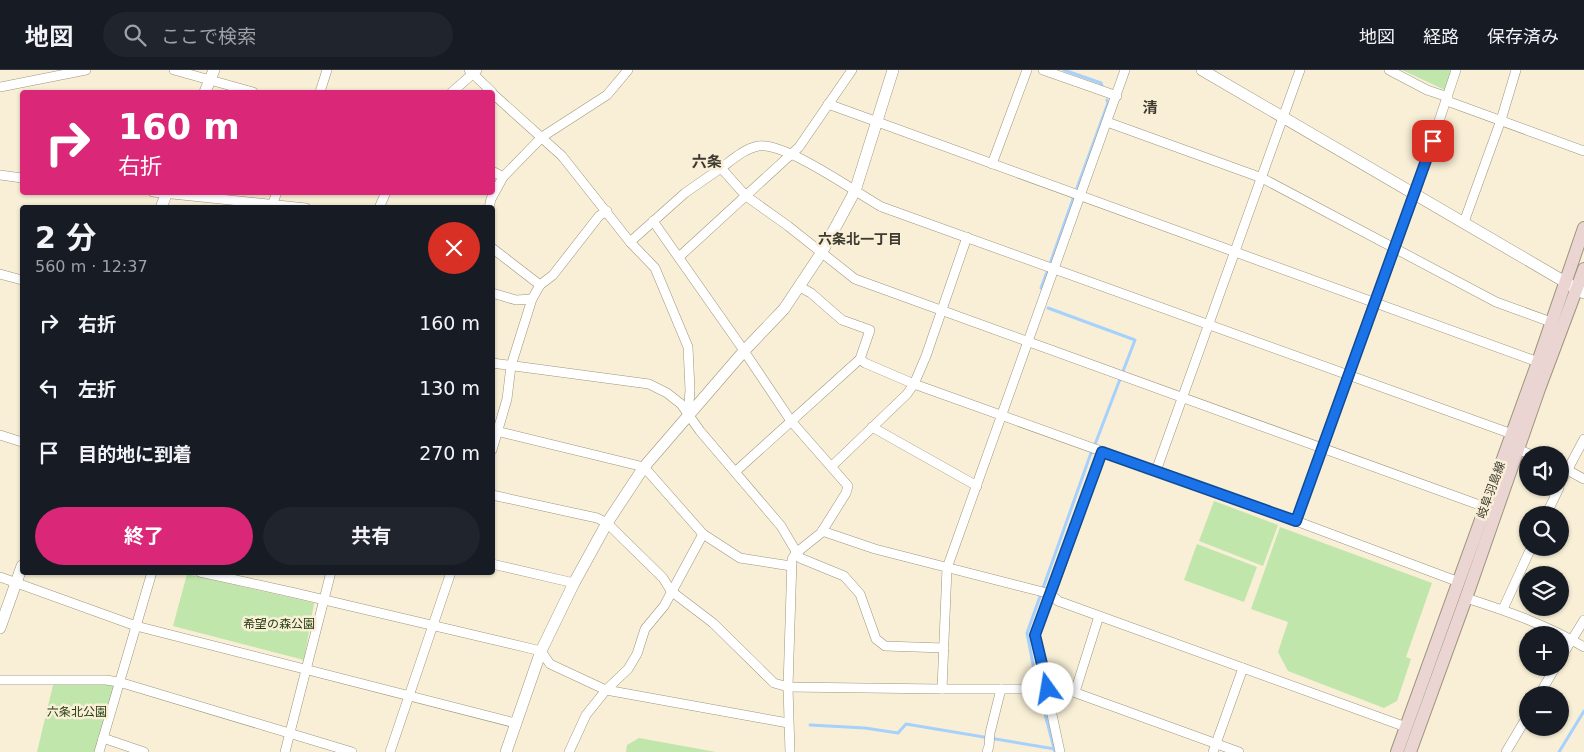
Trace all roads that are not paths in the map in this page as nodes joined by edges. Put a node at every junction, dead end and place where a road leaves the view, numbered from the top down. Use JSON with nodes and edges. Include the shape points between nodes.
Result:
{"nodes":[{"id":1,"x":86,"y":70,"type":"edge"},
{"id":2,"x":174,"y":70,"type":"edge"},
{"id":3,"x":327,"y":70,"type":"edge"},
{"id":4,"x":628,"y":70,"type":"edge"},
{"id":5,"x":852,"y":70,"type":"edge"},
{"id":6,"x":893,"y":70,"type":"edge"},
{"id":7,"x":1027,"y":70,"type":"edge"},
{"id":8,"x":1043,"y":70,"type":"edge"},
{"id":9,"x":1125,"y":70,"type":"edge"},
{"id":10,"x":1202,"y":70,"type":"edge"},
{"id":11,"x":1300,"y":70,"type":"edge"},
{"id":12,"x":1389,"y":70,"type":"edge"},
{"id":13,"x":1456,"y":70,"type":"edge"},
{"id":14,"x":1516,"y":70,"type":"edge"},
{"id":15,"x":473,"y":71,"type":"edge"},
{"id":16,"x":212,"y":75,"type":"edge"},
{"id":17,"x":0,"y":87,"type":"edge"},
{"id":18,"x":206,"y":90,"type":"edge"},
{"id":19,"x":248,"y":90,"type":"edge"},
{"id":20,"x":321,"y":90,"type":"edge"},
{"id":21,"x":454,"y":90,"type":"edge"},
{"id":22,"x":489,"y":90,"type":"edge"},
{"id":23,"x":495,"y":96,"type":"edge"},
{"id":24,"x":1116,"y":96,"type":"junction"},
{"id":25,"x":1447,"y":99,"type":"junction"},
{"id":26,"x":828,"y":104,"type":"junction"},
{"id":27,"x":1283,"y":116,"type":"junction"},
{"id":28,"x":1501,"y":120,"type":"junction"},
{"id":29,"x":877,"y":122,"type":"junction"},
{"id":30,"x":1107,"y":122,"type":"junction"},
{"id":31,"x":542,"y":137,"type":"junction"},
{"id":32,"x":1584,"y":152,"type":"edge"},
{"id":33,"x":792,"y":153,"type":"junction"},
{"id":34,"x":992,"y":164,"type":"junction"},
{"id":35,"x":721,"y":168,"type":"junction"},
{"id":36,"x":495,"y":173,"type":"edge"},
{"id":37,"x":0,"y":175,"type":"edge"},
{"id":38,"x":503,"y":177,"type":"junction"},
{"id":39,"x":20,"y":178,"type":"edge"},
{"id":40,"x":1262,"y":178,"type":"junction"},
{"id":41,"x":855,"y":191,"type":"junction"},
{"id":42,"x":495,"y":192,"type":"edge"},
{"id":43,"x":1415,"y":193,"type":"junction"},
{"id":44,"x":183,"y":195,"type":"edge"},
{"id":45,"x":746,"y":196,"type":"junction"},
{"id":46,"x":1080,"y":196,"type":"junction"},
{"id":47,"x":263,"y":205,"type":"edge"},
{"id":48,"x":607,"y":211,"type":"junction"},
{"id":49,"x":653,"y":221,"type":"junction"},
{"id":50,"x":1464,"y":222,"type":"junction"},
{"id":51,"x":1584,"y":228,"type":"edge"},
{"id":52,"x":967,"y":237,"type":"junction"},
{"id":53,"x":630,"y":242,"type":"junction"},
{"id":54,"x":1395,"y":249,"type":"junction"},
{"id":55,"x":495,"y":250,"type":"edge"},
{"id":56,"x":822,"y":252,"type":"junction"},
{"id":57,"x":1235,"y":252,"type":"junction"},
{"id":58,"x":679,"y":257,"type":"junction"},
{"id":59,"x":1054,"y":268,"type":"junction"},
{"id":60,"x":1584,"y":269,"type":"edge"},
{"id":61,"x":0,"y":274,"type":"edge"},
{"id":62,"x":20,"y":279,"type":"edge"},
{"id":63,"x":1565,"y":282,"type":"junction"},
{"id":64,"x":540,"y":285,"type":"junction"},
{"id":65,"x":800,"y":287,"type":"junction"},
{"id":66,"x":1580,"y":290,"type":"edge"},
{"id":67,"x":495,"y":294,"type":"edge"},
{"id":68,"x":532,"y":299,"type":"junction"},
{"id":69,"x":1376,"y":303,"type":"junction"},
{"id":70,"x":941,"y":309,"type":"junction"},
{"id":71,"x":1551,"y":322,"type":"junction"},
{"id":72,"x":1209,"y":324,"type":"junction"},
{"id":73,"x":1028,"y":341,"type":"junction"},
{"id":74,"x":744,"y":351,"type":"junction"},
{"id":75,"x":860,"y":359,"type":"junction"},
{"id":76,"x":1538,"y":362,"type":"junction"},
{"id":77,"x":495,"y":363,"type":"edge"},
{"id":78,"x":512,"y":366,"type":"junction"},
{"id":79,"x":1349,"y":375,"type":"junction"},
{"id":80,"x":914,"y":384,"type":"junction"},
{"id":81,"x":1182,"y":397,"type":"junction"},
{"id":82,"x":1001,"y":414,"type":"junction"},
{"id":83,"x":688,"y":416,"type":"junction"},
{"id":84,"x":791,"y":421,"type":"junction"},
{"id":85,"x":872,"y":428,"type":"junction"},
{"id":86,"x":496,"y":431,"type":"edge"},
{"id":87,"x":1512,"y":434,"type":"junction"},
{"id":88,"x":0,"y":435,"type":"edge"},
{"id":89,"x":1584,"y":439,"type":"edge"},
{"id":90,"x":20,"y":441,"type":"edge"},
{"id":91,"x":1323,"y":448,"type":"junction"},
{"id":92,"x":1518,"y":450,"type":"joint"},
{"id":93,"x":1102,"y":452,"type":"junction"},
{"id":94,"x":1569,"y":460,"type":"edge"},
{"id":95,"x":832,"y":466,"type":"junction"},
{"id":96,"x":644,"y":467,"type":"junction"},
{"id":97,"x":1569,"y":470,"type":"edge"},
{"id":98,"x":1156,"y":471,"type":"junction"},
{"id":99,"x":735,"y":472,"type":"junction"},
{"id":100,"x":1584,"y":478,"type":"edge"},
{"id":101,"x":978,"y":486,"type":"junction"},
{"id":102,"x":495,"y":496,"type":"edge"},
{"id":103,"x":1485,"y":507,"type":"junction"},
{"id":104,"x":1296,"y":521,"type":"junction"},
{"id":105,"x":607,"y":523,"type":"junction"},
{"id":106,"x":822,"y":532,"type":"junction"},
{"id":107,"x":703,"y":534,"type":"junction"},
{"id":108,"x":796,"y":552,"type":"junction"},
{"id":109,"x":1527,"y":556,"type":"edge"},
{"id":110,"x":495,"y":565,"type":"edge"},
{"id":111,"x":791,"y":566,"type":"junction"},
{"id":112,"x":947,"y":568,"type":"junction"},
{"id":113,"x":20,"y":571,"type":"edge"},
{"id":114,"x":151,"y":575,"type":"edge"},
{"id":115,"x":213,"y":575,"type":"edge"},
{"id":116,"x":330,"y":575,"type":"edge"},
{"id":117,"x":450,"y":575,"type":"edge"},
{"id":118,"x":0,"y":577,"type":"edge"},
{"id":119,"x":16,"y":582,"type":"junction"},
{"id":120,"x":1459,"y":582,"type":"junction"},
{"id":121,"x":574,"y":583,"type":"junction"},
{"id":122,"x":671,"y":591,"type":"junction"},
{"id":123,"x":1051,"y":594,"type":"junction"},
{"id":124,"x":1466,"y":598,"type":"junction"},
{"id":125,"x":324,"y":600,"type":"junction"},
{"id":126,"x":1503,"y":609,"type":"junction"},
{"id":127,"x":1099,"y":616,"type":"junction"},
{"id":128,"x":1584,"y":620,"type":"edge"},
{"id":129,"x":136,"y":626,"type":"junction"},
{"id":130,"x":434,"y":626,"type":"junction"},
{"id":131,"x":0,"y":628,"type":"edge"},
{"id":132,"x":1571,"y":639,"type":"junction"},
{"id":133,"x":1569,"y":643,"type":"edge"},
{"id":134,"x":1584,"y":646,"type":"edge"},
{"id":135,"x":944,"y":648,"type":"junction"},
{"id":136,"x":541,"y":651,"type":"junction"},
{"id":137,"x":1243,"y":668,"type":"junction"},
{"id":138,"x":306,"y":670,"type":"junction"},
{"id":139,"x":0,"y":680,"type":"edge"},
{"id":140,"x":119,"y":682,"type":"junction"},
{"id":141,"x":788,"y":687,"type":"junction"},
{"id":142,"x":942,"y":689,"type":"junction"},
{"id":143,"x":1001,"y":689,"type":"junction"},
{"id":144,"x":1048,"y":689,"type":"junction"},
{"id":145,"x":606,"y":690,"type":"junction"},
{"id":146,"x":1075,"y":692,"type":"junction"},
{"id":147,"x":409,"y":696,"type":"junction"},
{"id":148,"x":515,"y":723,"type":"junction"},
{"id":149,"x":788,"y":723,"type":"junction"},
{"id":150,"x":1406,"y":727,"type":"junction"},
{"id":151,"x":1519,"y":730,"type":"edge"},
{"id":152,"x":290,"y":733,"type":"junction"},
{"id":153,"x":103,"y":738,"type":"junction"},
{"id":154,"x":1215,"y":748,"type":"edge"},
{"id":155,"x":99,"y":752,"type":"edge"},
{"id":156,"x":144,"y":752,"type":"edge"},
{"id":157,"x":285,"y":752,"type":"edge"},
{"id":158,"x":352,"y":752,"type":"edge"},
{"id":159,"x":390,"y":752,"type":"edge"},
{"id":160,"x":506,"y":752,"type":"edge"},
{"id":161,"x":569,"y":752,"type":"edge"},
{"id":162,"x":790,"y":752,"type":"edge"},
{"id":163,"x":987,"y":752,"type":"edge"},
{"id":164,"x":1060,"y":752,"type":"edge"},
{"id":165,"x":1239,"y":752,"type":"edge"},
{"id":166,"x":1397,"y":752,"type":"edge"},
{"id":167,"x":1410,"y":752,"type":"edge"},
{"id":168,"x":1506,"y":752,"type":"edge"}],
"edges":[{"from":1,"to":17,"type":"street"},
{"from":2,"to":16,"type":"street"},
{"from":3,"to":20,"type":"street"},
{"from":4,"to":31,"type":"street","via":[[607,95]]},
{"from":5,"to":26,"type":"street"},
{"from":6,"to":29,"type":"street"},
{"from":7,"to":34,"type":"street"},
{"from":8,"to":24,"type":"street"},
{"from":9,"to":24,"type":"street"},
{"from":10,"to":27,"type":"street"},
{"from":11,"to":27,"type":"street"},
{"from":12,"to":25,"type":"street"},
{"from":13,"to":25,"type":"street"},
{"from":14,"to":28,"type":"street"},
{"from":15,"to":21,"type":"street"},
{"from":15,"to":22,"type":"street"},
{"from":16,"to":18,"type":"street"},
{"from":16,"to":19,"type":"street"},
{"from":23,"to":31,"type":"street"},
{"from":24,"to":30,"type":"street"},
{"from":25,"to":28,"type":"street"},
{"from":25,"to":43,"type":"street"},
{"from":26,"to":29,"type":"street"},
{"from":26,"to":33,"type":"street"},
{"from":27,"to":40,"type":"street"},
{"from":27,"to":43,"type":"street"},
{"from":28,"to":32,"type":"street"},
{"from":28,"to":50,"type":"street"},
{"from":29,"to":34,"type":"street"},
{"from":29,"to":41,"type":"street"},
{"from":30,"to":40,"type":"street"},
{"from":30,"to":46,"type":"street"},
{"from":31,"to":38,"type":"street"},
{"from":31,"to":48,"type":"street"},
{"from":33,"to":35,"type":"street","via":[[760,146],[749,149]]},
{"from":33,"to":41,"type":"street"},
{"from":33,"to":45,"type":"street"},
{"from":34,"to":46,"type":"street"},
{"from":35,"to":45,"type":"street"},
{"from":35,"to":49,"type":"street"},
{"from":36,"to":38,"type":"street"},
{"from":37,"to":39,"type":"street"},
{"from":38,"to":42,"type":"street"},
{"from":40,"to":54,"type":"street"},
{"from":40,"to":57,"type":"street"},
{"from":41,"to":52,"type":"street","via":[[882,207]]},
{"from":41,"to":56,"type":"street"},
{"from":43,"to":50,"type":"street"},
{"from":43,"to":54,"type":"street"},
{"from":44,"to":47,"type":"street"},
{"from":45,"to":56,"type":"street"},
{"from":45,"to":58,"type":"street"},
{"from":46,"to":57,"type":"street"},
{"from":46,"to":59,"type":"street"},
{"from":48,"to":53,"type":"street"},
{"from":48,"to":64,"type":"street","via":[[598,216],[554,274]]},
{"from":49,"to":53,"type":"street"},
{"from":49,"to":58,"type":"street"},
{"from":50,"to":63,"type":"street"},
{"from":51,"to":63,"type":"main road","name":"岐阜羽島線"},
{"from":52,"to":59,"type":"street"},
{"from":52,"to":70,"type":"street"},
{"from":53,"to":83,"type":"street","via":[[655,268],[688,347]]},
{"from":54,"to":69,"type":"street"},
{"from":54,"to":71,"type":"street","via":[[1496,302]]},
{"from":55,"to":64,"type":"street"},
{"from":56,"to":65,"type":"street"},
{"from":56,"to":70,"type":"street","via":[[855,278]]},
{"from":57,"to":69,"type":"street"},
{"from":57,"to":72,"type":"street"},
{"from":58,"to":74,"type":"street"},
{"from":59,"to":72,"type":"street"},
{"from":59,"to":73,"type":"street"},
{"from":60,"to":66,"type":"main road","name":"岐阜羽島線"},
{"from":61,"to":62,"type":"street"},
{"from":63,"to":66,"type":"street"},
{"from":63,"to":71,"type":"main road","name":"岐阜羽島線"},
{"from":64,"to":68,"type":"street"},
{"from":65,"to":74,"type":"street"},
{"from":65,"to":75,"type":"street","via":[[842,320],[870,330]]},
{"from":66,"to":92,"type":"main road","name":"岐阜羽島線"},
{"from":67,"to":68,"type":"street","via":[[516,300]]},
{"from":68,"to":78,"type":"street"},
{"from":69,"to":76,"type":"street"},
{"from":69,"to":79,"type":"street"},
{"from":70,"to":73,"type":"street"},
{"from":70,"to":80,"type":"street"},
{"from":71,"to":76,"type":"main road","name":"岐阜羽島線"},
{"from":72,"to":79,"type":"street"},
{"from":72,"to":81,"type":"street"},
{"from":73,"to":81,"type":"street"},
{"from":73,"to":82,"type":"street"},
{"from":74,"to":83,"type":"street"},
{"from":74,"to":84,"type":"street"},
{"from":75,"to":80,"type":"street"},
{"from":75,"to":84,"type":"street"},
{"from":76,"to":87,"type":"main road","name":"岐阜羽島線"},
{"from":77,"to":78,"type":"street"},
{"from":78,"to":83,"type":"street","via":[[649,384],[681,404]]},
{"from":78,"to":86,"type":"street","via":[[507,399]]},
{"from":79,"to":87,"type":"street"},
{"from":79,"to":91,"type":"street"},
{"from":80,"to":82,"type":"street"},
{"from":80,"to":85,"type":"street"},
{"from":81,"to":91,"type":"street"},
{"from":81,"to":98,"type":"street"},
{"from":82,"to":93,"type":"street"},
{"from":82,"to":101,"type":"street"},
{"from":83,"to":96,"type":"street"},
{"from":83,"to":99,"type":"street"},
{"from":84,"to":95,"type":"street"},
{"from":84,"to":99,"type":"street"},
{"from":85,"to":95,"type":"street"},
{"from":85,"to":101,"type":"street"},
{"from":86,"to":96,"type":"street"},
{"from":87,"to":103,"type":"main road","name":"岐阜羽島線"},
{"from":88,"to":90,"type":"street"},
{"from":89,"to":94,"type":"street"},
{"from":91,"to":103,"type":"street"},
{"from":91,"to":104,"type":"street"},
{"from":92,"to":124,"type":"main road","name":"岐阜羽島線"},
{"from":93,"to":98,"type":"street"},
{"from":93,"to":123,"type":"street"},
{"from":95,"to":106,"type":"street","via":[[848,486]]},
{"from":96,"to":105,"type":"street"},
{"from":96,"to":107,"type":"street"},
{"from":97,"to":100,"type":"street"},
{"from":98,"to":104,"type":"street"},
{"from":99,"to":108,"type":"street","via":[[781,526]]},
{"from":101,"to":112,"type":"street"},
{"from":102,"to":105,"type":"street"},
{"from":103,"to":120,"type":"main road","name":"岐阜羽島線"},
{"from":104,"to":120,"type":"street"},
{"from":105,"to":121,"type":"street"},
{"from":105,"to":122,"type":"street","via":[[663,578]]},
{"from":106,"to":108,"type":"street"},
{"from":106,"to":112,"type":"street"},
{"from":107,"to":111,"type":"street","via":[[740,558]]},
{"from":107,"to":122,"type":"street"},
{"from":108,"to":111,"type":"street"},
{"from":108,"to":135,"type":"street","via":[[800,558],[844,576],[860,594],[876,639],[885,646]]},
{"from":109,"to":126,"type":"street"},
{"from":110,"to":121,"type":"street"},
{"from":111,"to":141,"type":"street"},
{"from":112,"to":123,"type":"street"},
{"from":112,"to":135,"type":"street"},
{"from":113,"to":119,"type":"street"},
{"from":114,"to":129,"type":"street"},
{"from":115,"to":125,"type":"street"},
{"from":116,"to":125,"type":"street"},
{"from":117,"to":130,"type":"street"},
{"from":118,"to":119,"type":"street"},
{"from":119,"to":129,"type":"street"},
{"from":119,"to":131,"type":"street"},
{"from":120,"to":150,"type":"main road","name":"岐阜羽島線"},
{"from":121,"to":136,"type":"street"},
{"from":122,"to":141,"type":"street","via":[[713,623],[774,683]]},
{"from":122,"to":145,"type":"street","via":[[664,606],[645,629],[628,669]]},
{"from":123,"to":127,"type":"street","via":[[1058,601]]},
{"from":123,"to":144,"type":"street","via":[[1035,635]]},
{"from":124,"to":126,"type":"street"},
{"from":124,"to":167,"type":"main road","name":"岐阜羽島線"},
{"from":125,"to":130,"type":"street"},
{"from":125,"to":138,"type":"street"},
{"from":126,"to":132,"type":"street"},
{"from":127,"to":137,"type":"street"},
{"from":127,"to":146,"type":"street"},
{"from":128,"to":132,"type":"street"},
{"from":129,"to":138,"type":"street"},
{"from":129,"to":140,"type":"street"},
{"from":130,"to":136,"type":"street"},
{"from":130,"to":147,"type":"street"},
{"from":132,"to":133,"type":"street"},
{"from":132,"to":134,"type":"street"},
{"from":135,"to":142,"type":"street"},
{"from":136,"to":145,"type":"street","via":[[550,664]]},
{"from":136,"to":148,"type":"street"},
{"from":137,"to":150,"type":"street"},
{"from":137,"to":154,"type":"street"},
{"from":138,"to":147,"type":"street"},
{"from":138,"to":152,"type":"street"},
{"from":139,"to":140,"type":"street"},
{"from":140,"to":152,"type":"street"},
{"from":140,"to":153,"type":"street"},
{"from":141,"to":142,"type":"street"},
{"from":141,"to":149,"type":"street"},
{"from":142,"to":143,"type":"street"},
{"from":143,"to":144,"type":"street"},
{"from":143,"to":163,"type":"street"},
{"from":144,"to":146,"type":"street"},
{"from":144,"to":164,"type":"street"},
{"from":145,"to":149,"type":"street"},
{"from":145,"to":161,"type":"street","via":[[586,715]]},
{"from":146,"to":154,"type":"street"},
{"from":147,"to":148,"type":"street"},
{"from":147,"to":159,"type":"street"},
{"from":148,"to":160,"type":"street"},
{"from":149,"to":162,"type":"street"},
{"from":150,"to":166,"type":"main road","name":"岐阜羽島線"},
{"from":151,"to":168,"type":"street"},
{"from":152,"to":157,"type":"street"},
{"from":152,"to":158,"type":"street"},
{"from":153,"to":155,"type":"street"},
{"from":153,"to":156,"type":"street"},
{"from":154,"to":165,"type":"street"}]}
